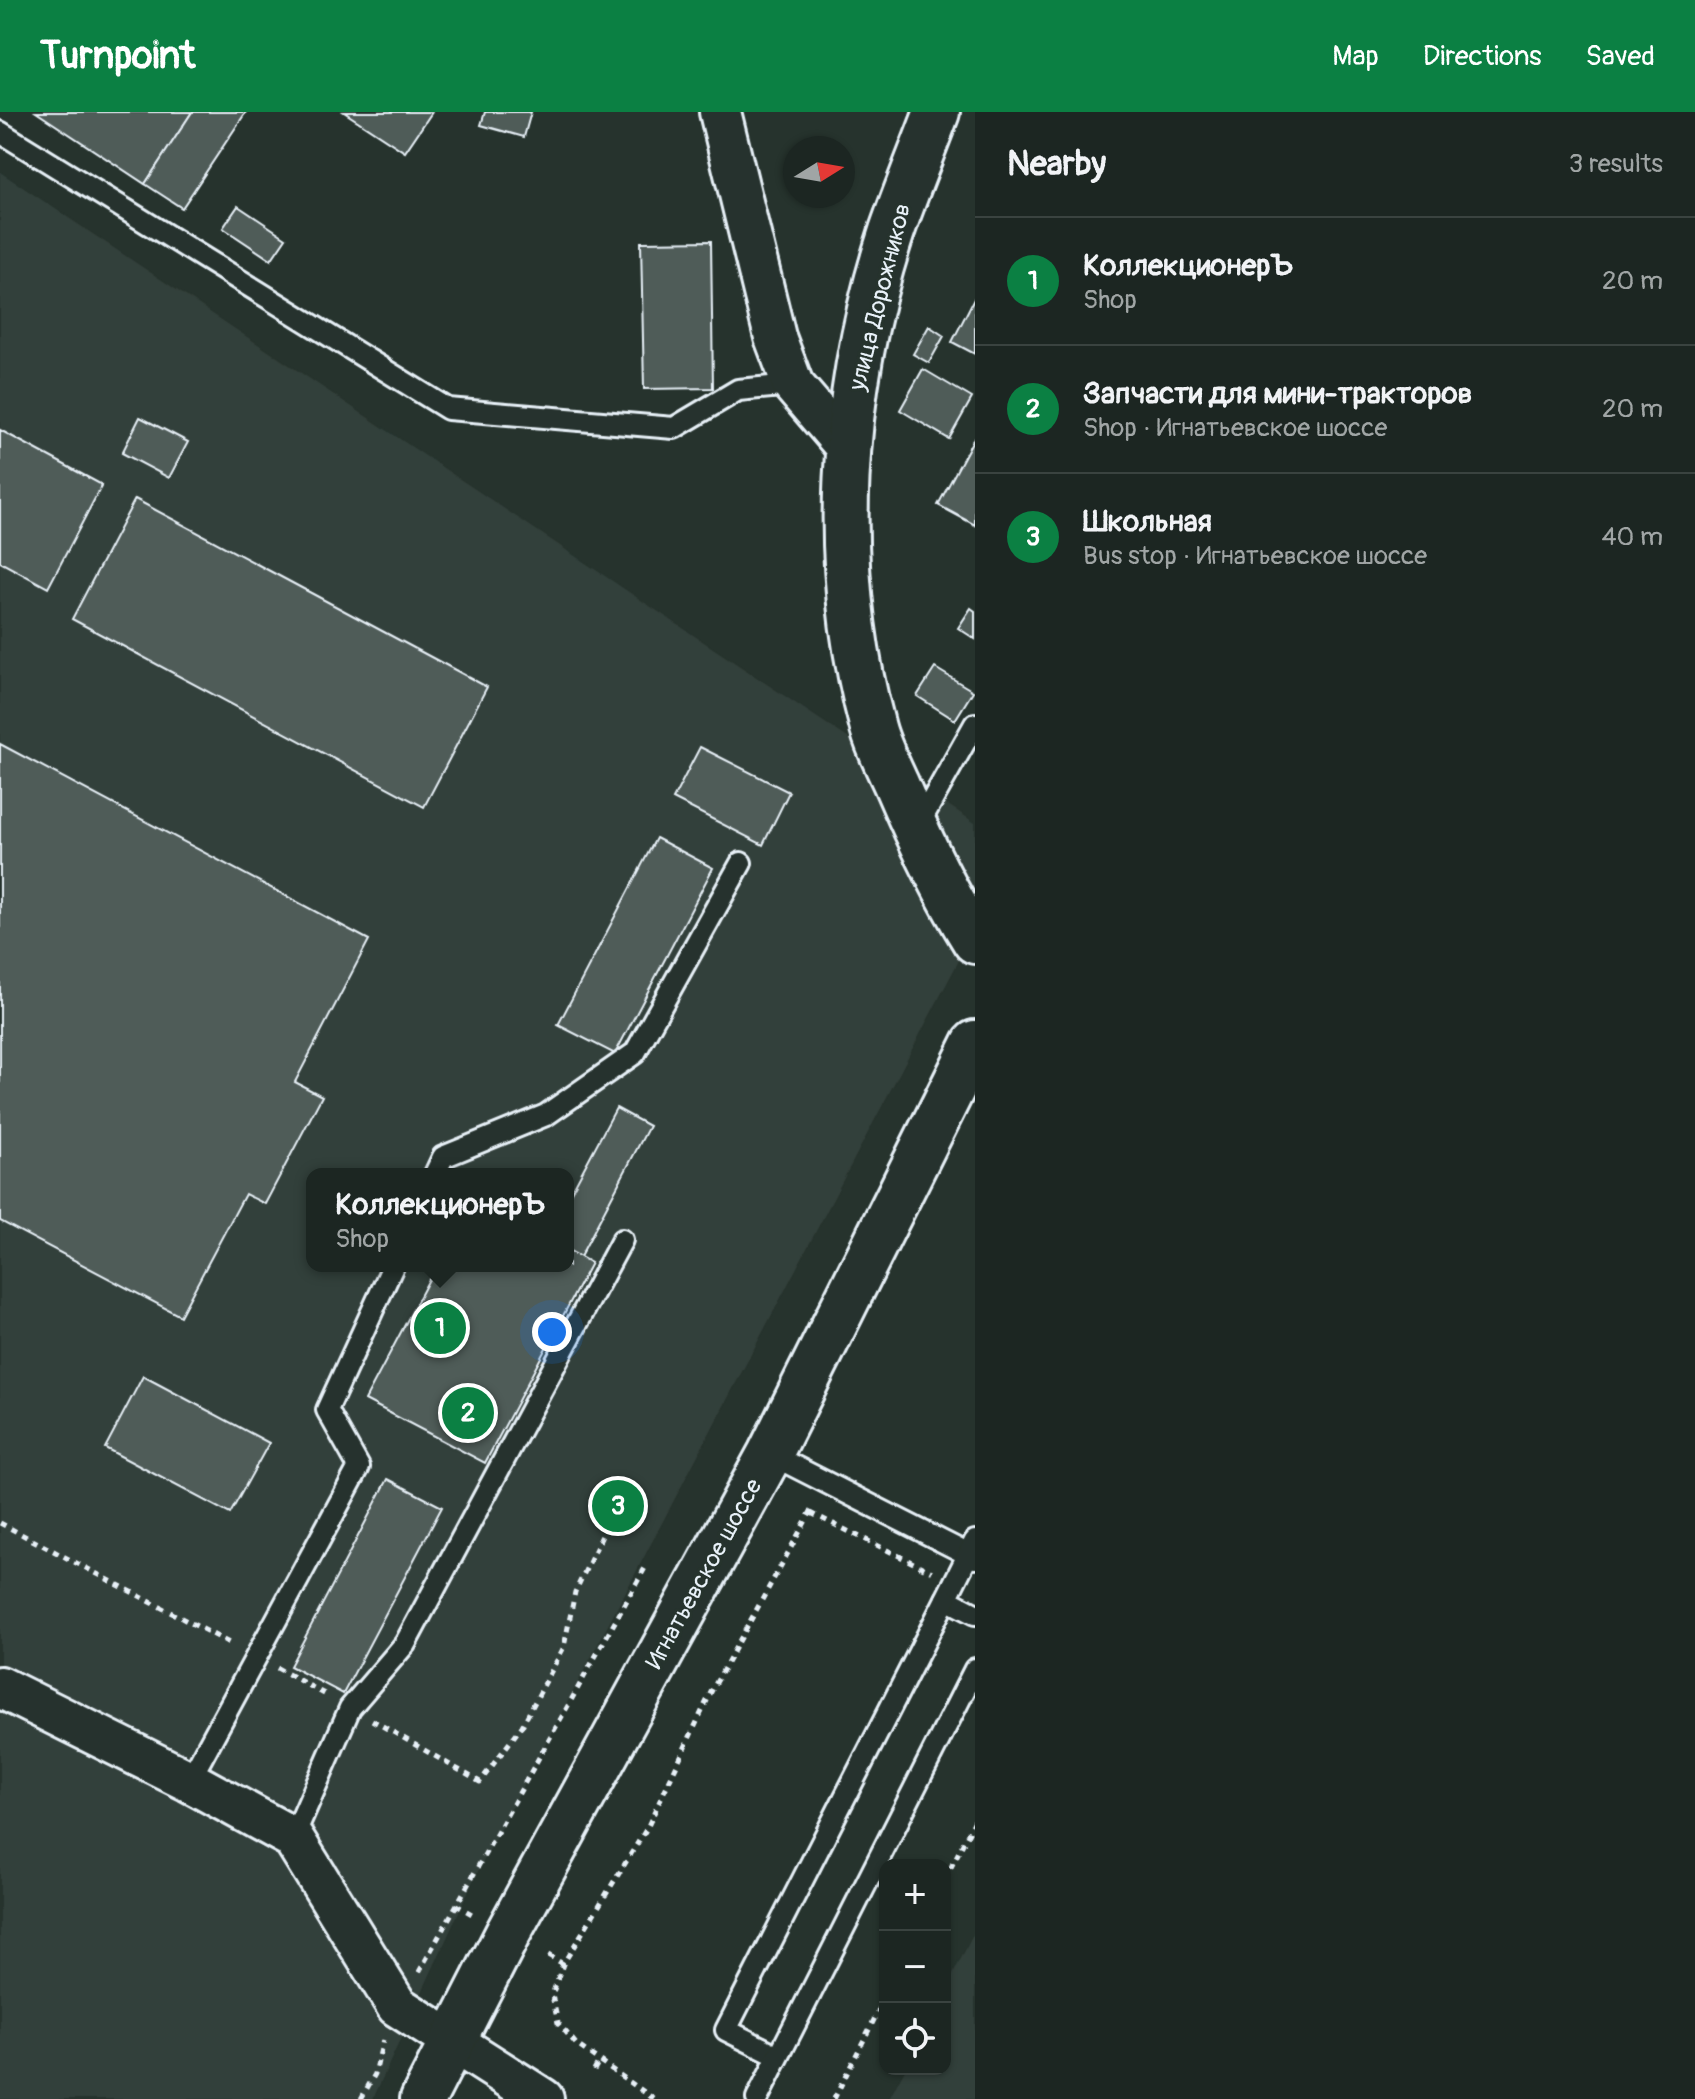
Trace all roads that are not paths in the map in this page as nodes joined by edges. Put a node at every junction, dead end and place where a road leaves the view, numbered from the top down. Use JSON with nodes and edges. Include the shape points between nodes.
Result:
{"nodes":[{"id":1,"x":720,"y":112,"type":"edge"},
{"id":2,"x":937,"y":112,"type":"edge"},
{"id":3,"x":0,"y":132,"type":"edge"},
{"id":4,"x":793,"y":385,"type":"junction"},
{"id":5,"x":847,"y":448,"type":"junction"},
{"id":6,"x":975,"y":724,"type":"edge"},
{"id":7,"x":915,"y":830,"type":"junction"},
{"id":8,"x":741,"y":863,"type":"dead end"},
{"id":9,"x":975,"y":941,"type":"edge"},
{"id":10,"x":975,"y":1043,"type":"edge"},
{"id":11,"x":438,"y":1168,"type":"edge"},
{"id":12,"x":622,"y":1240,"type":"dead end"},
{"id":13,"x":390,"y":1272,"type":"edge"},
{"id":14,"x":770,"y":1454,"type":"junction"},
{"id":15,"x":973,"y":1551,"type":"edge"},
{"id":16,"x":950,"y":1591,"type":"junction"},
{"id":17,"x":975,"y":1614,"type":"edge"},
{"id":18,"x":975,"y":1669,"type":"edge"},
{"id":19,"x":0,"y":1687,"type":"edge"},
{"id":20,"x":189,"y":1781,"type":"junction"},
{"id":21,"x":293,"y":1838,"type":"junction"},
{"id":22,"x":453,"y":2043,"type":"junction"},
{"id":23,"x":778,"y":2056,"type":"junction"},
{"id":24,"x":423,"y":2099,"type":"edge"},
{"id":25,"x":543,"y":2099,"type":"edge"},
{"id":26,"x":757,"y":2099,"type":"edge"}],
"edges":[{"from":1,"to":4,"type":"street","via":[[775,337]]},
{"from":2,"to":5,"type":"main road","name":"улица Дорожников","via":[[892,232],[860,356]]},
{"from":3,"to":4,"type":"lane","via":[[448,409],[674,428],[738,390]]},
{"from":4,"to":5,"type":"street"},
{"from":5,"to":7,"type":"main road","name":"улица Дорожников","via":[[846,546],[854,644],[874,731]]},
{"from":6,"to":7,"type":"lane"},
{"from":7,"to":9,"type":"main road","name":"улица Дорожников"},
{"from":8,"to":11,"type":"lane","via":[[635,1053],[546,1115],[443,1157]]},
{"from":10,"to":14,"type":"main road","name":"Игнатьевское шоссе"},
{"from":12,"to":21,"type":"lane","via":[[405,1644],[350,1708]]},
{"from":13,"to":20,"type":"lane","via":[[327,1410],[359,1467]]},
{"from":14,"to":15,"type":"lane"},
{"from":14,"to":22,"type":"main road","name":"Игнатьевское шоссе"},
{"from":15,"to":16,"type":"lane"},
{"from":16,"to":17,"type":"lane"},
{"from":16,"to":23,"type":"lane","via":[[726,2030]]},
{"from":18,"to":23,"type":"lane"},
{"from":19,"to":20,"type":"street"},
{"from":20,"to":21,"type":"street"},
{"from":21,"to":22,"type":"street","via":[[397,2006]]},
{"from":22,"to":24,"type":"main road","name":"Игнатьевское шоссе"},
{"from":22,"to":25,"type":"street"},
{"from":23,"to":26,"type":"lane"}]}
